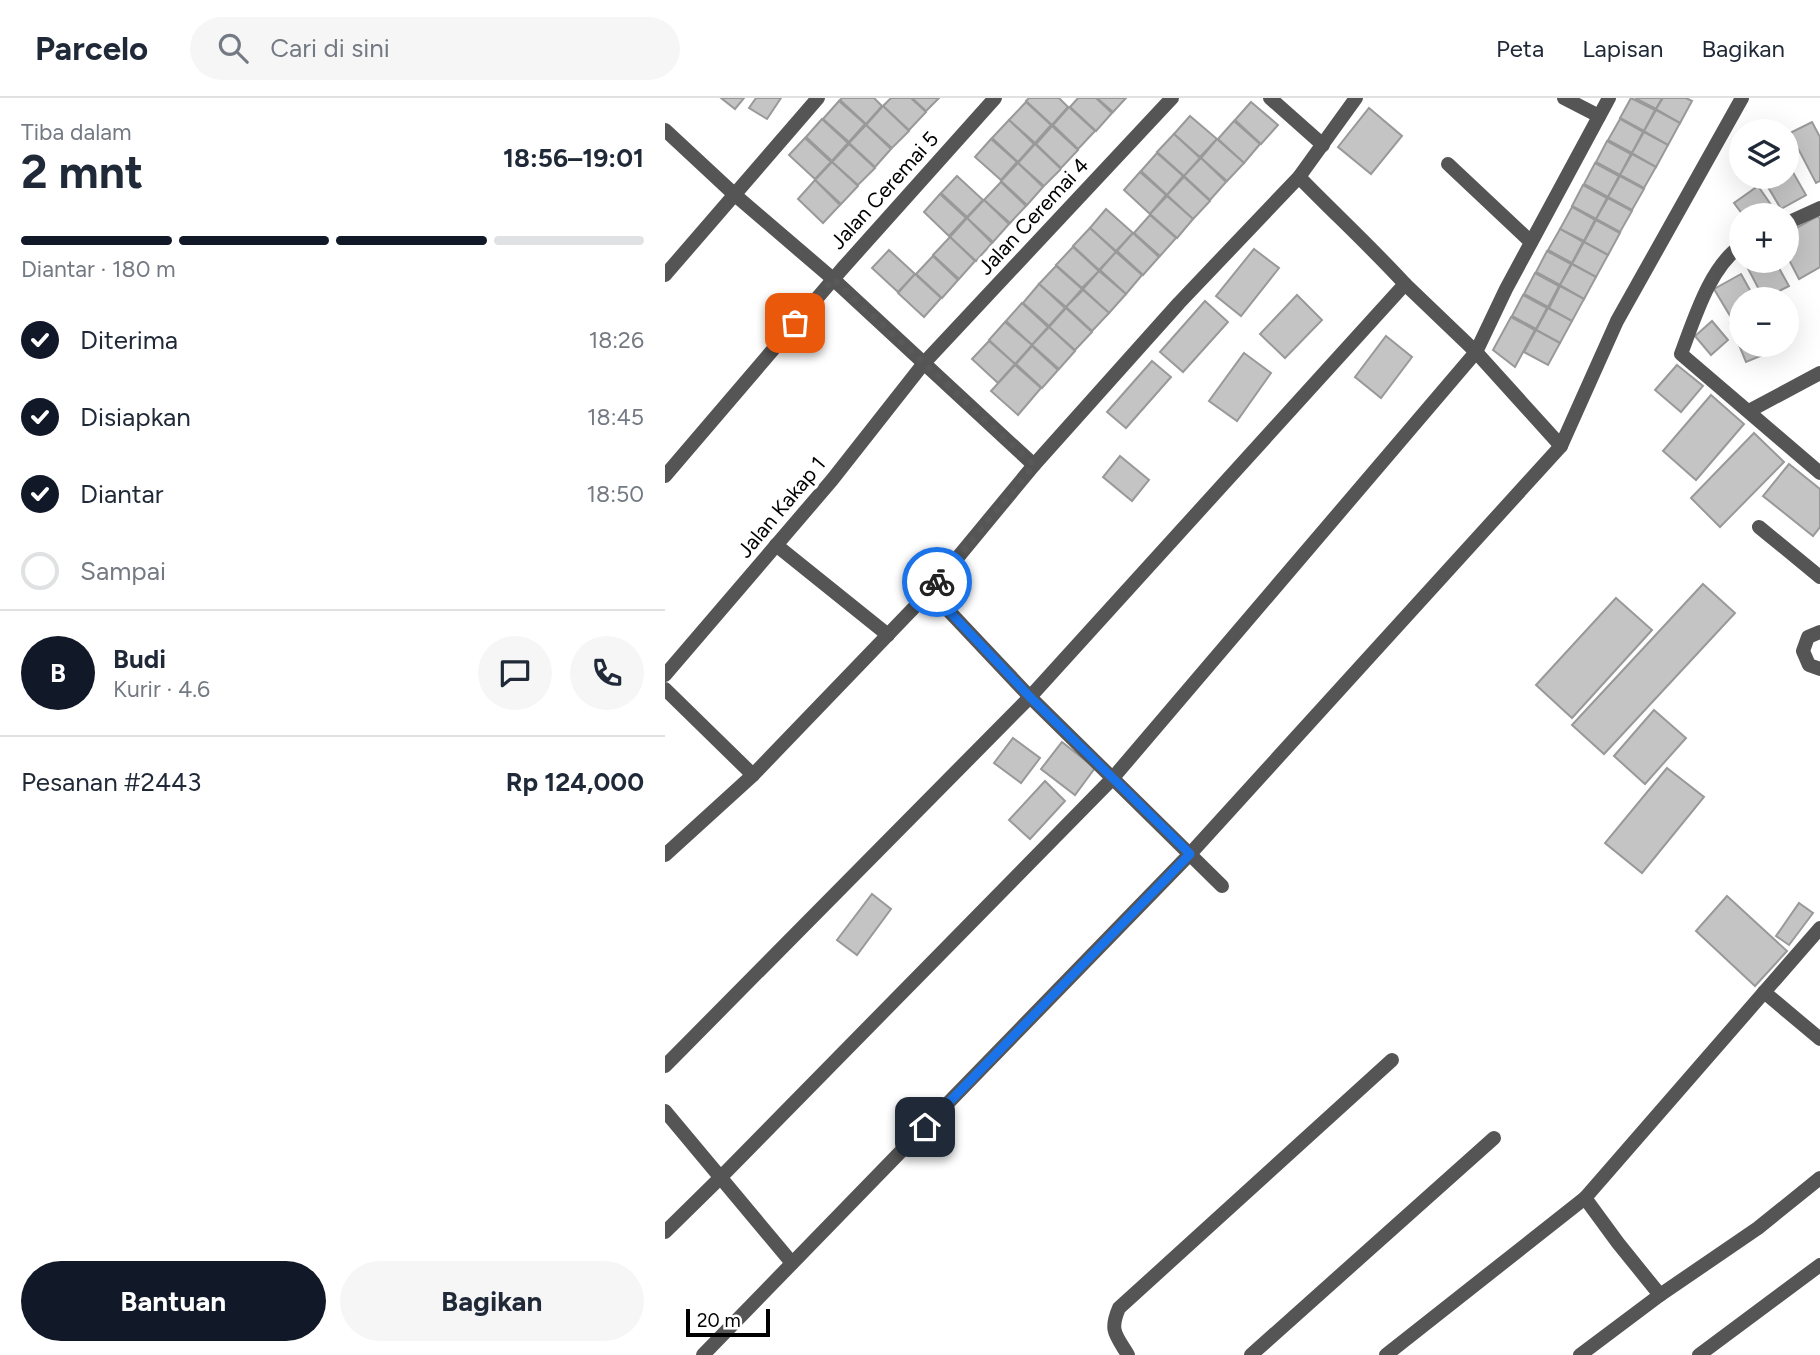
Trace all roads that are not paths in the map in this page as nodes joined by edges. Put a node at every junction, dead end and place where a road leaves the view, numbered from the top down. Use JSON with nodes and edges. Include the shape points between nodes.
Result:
{"nodes":[{"id":1,"x":818,"y":98,"type":"edge"},
{"id":2,"x":995,"y":98,"type":"edge"},
{"id":3,"x":1172,"y":98,"type":"edge"},
{"id":4,"x":1270,"y":98,"type":"edge"},
{"id":5,"x":1356,"y":98,"type":"edge"},
{"id":6,"x":1564,"y":98,"type":"edge"},
{"id":7,"x":1609,"y":98,"type":"edge"},
{"id":8,"x":1742,"y":98,"type":"edge"},
{"id":9,"x":1599,"y":116,"type":"junction"},
{"id":10,"x":665,"y":130,"type":"edge"},
{"id":11,"x":1323,"y":145,"type":"junction"},
{"id":12,"x":1448,"y":164,"type":"dead end"},
{"id":13,"x":1299,"y":177,"type":"junction"},
{"id":14,"x":735,"y":195,"type":"junction"},
{"id":15,"x":1820,"y":208,"type":"edge"},
{"id":16,"x":1799,"y":218,"type":"edge"},
{"id":17,"x":1531,"y":243,"type":"junction"},
{"id":18,"x":1729,"y":256,"type":"edge"},
{"id":19,"x":665,"y":275,"type":"edge"},
{"id":20,"x":833,"y":279,"type":"junction"},
{"id":21,"x":1405,"y":284,"type":"junction"},
{"id":22,"x":1476,"y":352,"type":"junction"},
{"id":23,"x":924,"y":363,"type":"junction"},
{"id":24,"x":1820,"y":373,"type":"edge"},
{"id":25,"x":1749,"y":411,"type":"junction"},
{"id":26,"x":1561,"y":446,"type":"junction"},
{"id":27,"x":1034,"y":465,"type":"junction"},
{"id":28,"x":1820,"y":473,"type":"edge"},
{"id":29,"x":665,"y":476,"type":"edge"},
{"id":30,"x":1759,"y":527,"type":"dead end"},
{"id":31,"x":776,"y":545,"type":"junction"},
{"id":32,"x":1820,"y":578,"type":"edge"},
{"id":33,"x":930,"y":591,"type":"junction"},
{"id":34,"x":1820,"y":632,"type":"edge"},
{"id":35,"x":888,"y":635,"type":"junction"},
{"id":36,"x":1820,"y":669,"type":"edge"},
{"id":37,"x":665,"y":675,"type":"edge"},
{"id":38,"x":665,"y":689,"type":"edge"},
{"id":39,"x":1030,"y":697,"type":"junction"},
{"id":40,"x":753,"y":775,"type":"junction"},
{"id":41,"x":1112,"y":779,"type":"junction"},
{"id":42,"x":665,"y":854,"type":"edge"},
{"id":43,"x":1190,"y":854,"type":"junction"},
{"id":44,"x":1222,"y":886,"type":"dead end"},
{"id":45,"x":1820,"y":928,"type":"edge"},
{"id":46,"x":1764,"y":992,"type":"junction"},
{"id":47,"x":1820,"y":1039,"type":"edge"},
{"id":48,"x":1392,"y":1060,"type":"dead end"},
{"id":49,"x":665,"y":1066,"type":"edge"},
{"id":50,"x":665,"y":1111,"type":"edge"},
{"id":51,"x":1494,"y":1138,"type":"dead end"},
{"id":52,"x":720,"y":1178,"type":"junction"},
{"id":53,"x":1820,"y":1178,"type":"edge"},
{"id":54,"x":1585,"y":1198,"type":"junction"},
{"id":55,"x":665,"y":1232,"type":"edge"},
{"id":56,"x":792,"y":1264,"type":"junction"},
{"id":57,"x":1820,"y":1265,"type":"edge"},
{"id":58,"x":1660,"y":1295,"type":"junction"},
{"id":59,"x":703,"y":1355,"type":"edge"},
{"id":60,"x":1128,"y":1355,"type":"edge"},
{"id":61,"x":1251,"y":1355,"type":"edge"},
{"id":62,"x":1386,"y":1355,"type":"edge"},
{"id":63,"x":1580,"y":1355,"type":"edge"},
{"id":64,"x":1699,"y":1355,"type":"edge"}],
"edges":[{"from":1,"to":14,"type":"street"},
{"from":2,"to":20,"type":"street","name":"Jalan Ceremai 5"},
{"from":3,"to":23,"type":"street","name":"Jalan Ceremai 4"},
{"from":4,"to":11,"type":"street"},
{"from":5,"to":11,"type":"street"},
{"from":6,"to":9,"type":"street"},
{"from":7,"to":9,"type":"street"},
{"from":8,"to":26,"type":"street","via":[[1617,321]]},
{"from":9,"to":17,"type":"street"},
{"from":10,"to":14,"type":"street"},
{"from":11,"to":13,"type":"street"},
{"from":12,"to":17,"type":"street"},
{"from":13,"to":21,"type":"street"},
{"from":13,"to":27,"type":"street"},
{"from":14,"to":19,"type":"street"},
{"from":14,"to":20,"type":"street"},
{"from":15,"to":16,"type":"street"},
{"from":17,"to":22,"type":"street"},
{"from":18,"to":25,"type":"street","via":[[1700,302],[1681,354]]},
{"from":20,"to":23,"type":"street"},
{"from":20,"to":29,"type":"street","name":"Jalan Ceremai 5"},
{"from":21,"to":22,"type":"street"},
{"from":21,"to":39,"type":"street"},
{"from":22,"to":26,"type":"street"},
{"from":22,"to":41,"type":"street"},
{"from":23,"to":27,"type":"street"},
{"from":23,"to":31,"type":"street","name":"Jalan Kakap 1"},
{"from":24,"to":25,"type":"street"},
{"from":25,"to":28,"type":"street"},
{"from":26,"to":43,"type":"street"},
{"from":27,"to":33,"type":"street"},
{"from":30,"to":32,"type":"street"},
{"from":31,"to":35,"type":"street"},
{"from":31,"to":37,"type":"street","name":"Jalan Kakap 1"},
{"from":33,"to":35,"type":"street"},
{"from":33,"to":39,"type":"street"},
{"from":34,"to":36,"type":"street","via":[[1808,637],[1803,651],[1809,665]]},
{"from":35,"to":40,"type":"street"},
{"from":38,"to":40,"type":"street"},
{"from":39,"to":41,"type":"street"},
{"from":39,"to":49,"type":"street"},
{"from":40,"to":42,"type":"street"},
{"from":41,"to":43,"type":"street"},
{"from":41,"to":52,"type":"street"},
{"from":43,"to":44,"type":"street"},
{"from":43,"to":56,"type":"street"},
{"from":45,"to":46,"type":"street"},
{"from":46,"to":47,"type":"street"},
{"from":46,"to":54,"type":"street"},
{"from":48,"to":60,"type":"street","via":[[1119,1308],[1113,1322],[1115,1333]]},
{"from":50,"to":52,"type":"street"},
{"from":51,"to":61,"type":"street"},
{"from":52,"to":55,"type":"street"},
{"from":52,"to":56,"type":"street"},
{"from":53,"to":58,"type":"street"},
{"from":54,"to":58,"type":"street"},
{"from":54,"to":62,"type":"street"},
{"from":56,"to":59,"type":"street"},
{"from":57,"to":64,"type":"street"},
{"from":58,"to":63,"type":"street"}]}
